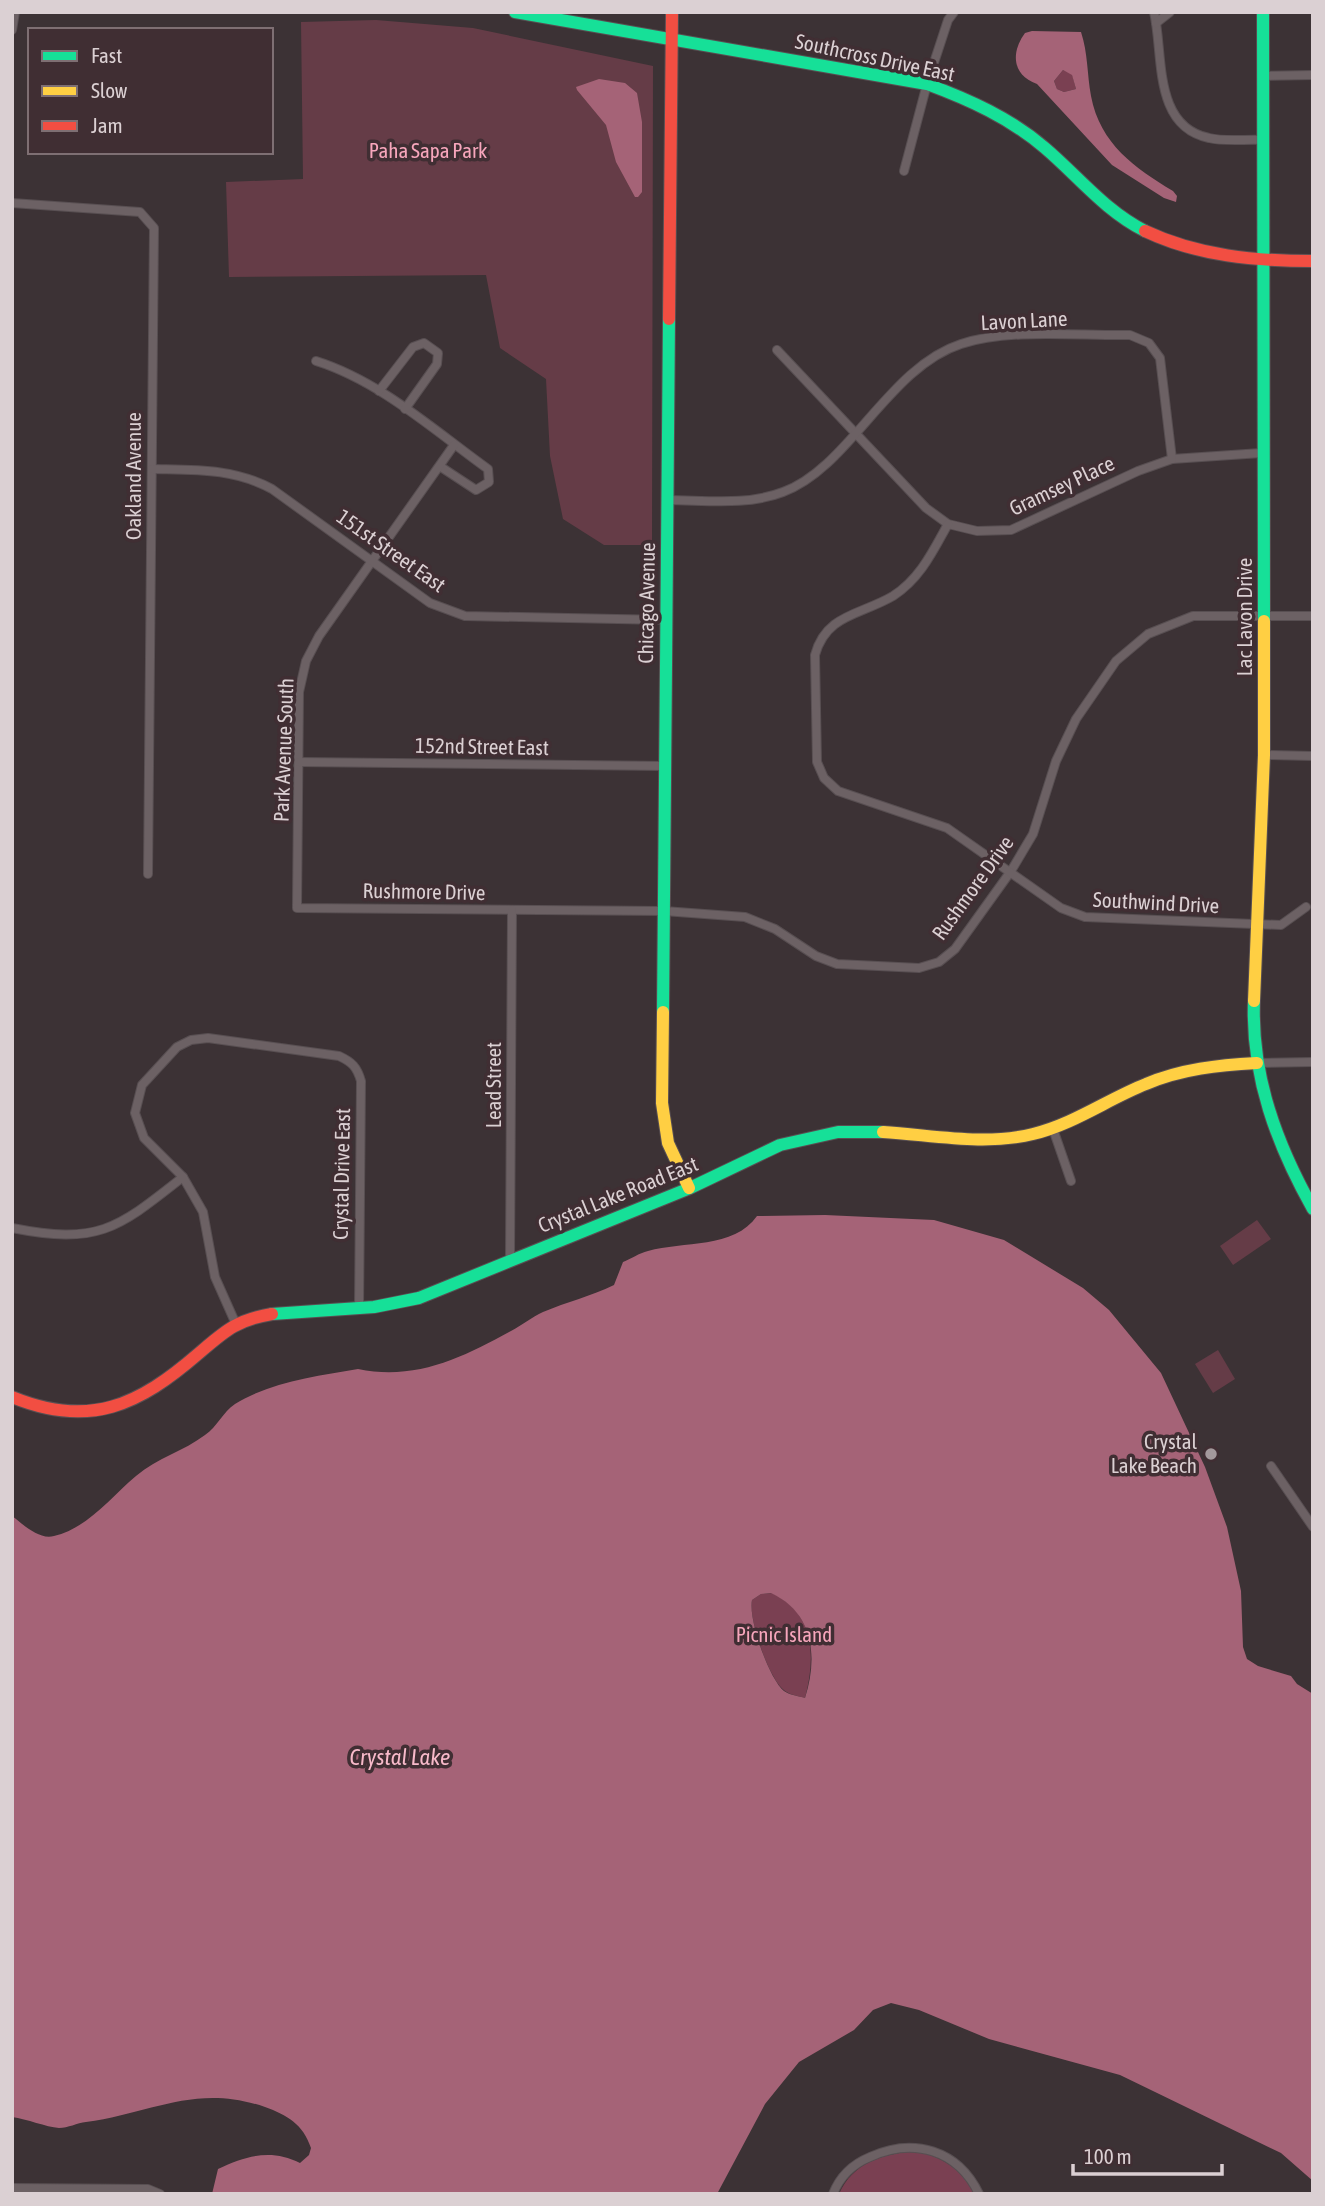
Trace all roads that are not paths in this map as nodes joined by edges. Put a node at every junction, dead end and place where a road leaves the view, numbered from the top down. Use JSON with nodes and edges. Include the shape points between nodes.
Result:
{"nodes":[{"id":1,"x":15,"y":12,"type":"edge"},
{"id":2,"x":515,"y":12,"type":"edge"},
{"id":3,"x":672,"y":12,"type":"edge"},
{"id":4,"x":954,"y":12,"type":"edge"},
{"id":5,"x":1154,"y":12,"type":"edge"},
{"id":6,"x":1170,"y":12,"type":"edge"},
{"id":7,"x":1263,"y":12,"type":"edge"},
{"id":8,"x":1156,"y":23,"type":"junction"},
{"id":9,"x":12,"y":30,"type":"edge"},
{"id":10,"x":672,"y":38,"type":"junction"},
{"id":11,"x":1313,"y":75,"type":"edge"},
{"id":12,"x":1263,"y":76,"type":"junction"},
{"id":13,"x":927,"y":84,"type":"junction"},
{"id":14,"x":1263,"y":140,"type":"junction"},
{"id":15,"x":904,"y":171,"type":"dead end"},
{"id":16,"x":12,"y":203,"type":"edge"},
{"id":17,"x":1264,"y":261,"type":"junction"},
{"id":18,"x":1313,"y":261,"type":"edge"},
{"id":19,"x":777,"y":350,"type":"dead end"},
{"id":20,"x":317,"y":361,"type":"dead end"},
{"id":21,"x":379,"y":391,"type":"junction"},
{"id":22,"x":405,"y":410,"type":"junction"},
{"id":23,"x":855,"y":433,"type":"junction"},
{"id":24,"x":454,"y":445,"type":"junction"},
{"id":25,"x":1264,"y":450,"type":"junction"},
{"id":26,"x":1172,"y":459,"type":"junction"},
{"id":27,"x":441,"y":467,"type":"junction"},
{"id":28,"x":152,"y":469,"type":"junction"},
{"id":29,"x":667,"y":500,"type":"junction"},
{"id":30,"x":948,"y":524,"type":"junction"},
{"id":31,"x":373,"y":561,"type":"junction"},
{"id":32,"x":1264,"y":614,"type":"junction"},
{"id":33,"x":1313,"y":616,"type":"edge"},
{"id":34,"x":666,"y":620,"type":"junction"},
{"id":35,"x":1264,"y":755,"type":"junction"},
{"id":36,"x":1313,"y":756,"type":"edge"},
{"id":37,"x":299,"y":762,"type":"junction"},
{"id":38,"x":665,"y":766,"type":"junction"},
{"id":39,"x":1012,"y":871,"type":"junction"},
{"id":40,"x":148,"y":874,"type":"dead end"},
{"id":41,"x":1306,"y":907,"type":"dead end"},
{"id":42,"x":297,"y":908,"type":"joint"},
{"id":43,"x":512,"y":910,"type":"junction"},
{"id":44,"x":664,"y":911,"type":"junction"},
{"id":45,"x":1255,"y":926,"type":"junction"},
{"id":46,"x":1313,"y":1062,"type":"edge"},
{"id":47,"x":1257,"y":1063,"type":"junction"},
{"id":48,"x":1053,"y":1129,"type":"junction"},
{"id":49,"x":183,"y":1177,"type":"junction"},
{"id":50,"x":1072,"y":1181,"type":"dead end"},
{"id":51,"x":689,"y":1188,"type":"junction"},
{"id":52,"x":1313,"y":1209,"type":"edge"},
{"id":53,"x":12,"y":1228,"type":"edge"},
{"id":54,"x":510,"y":1261,"type":"junction"},
{"id":55,"x":359,"y":1310,"type":"junction"},
{"id":56,"x":235,"y":1322,"type":"junction"},
{"id":57,"x":12,"y":1397,"type":"edge"},
{"id":58,"x":1271,"y":1466,"type":"dead end"},
{"id":59,"x":1313,"y":1527,"type":"edge"},
{"id":60,"x":12,"y":2188,"type":"edge"},
{"id":61,"x":67,"y":2191,"type":"edge"},
{"id":62,"x":160,"y":2194,"type":"edge"},
{"id":63,"x":834,"y":2194,"type":"edge"},
{"id":64,"x":979,"y":2194,"type":"edge"}],
"edges":[{"from":1,"to":9,"type":"street"},
{"from":2,"to":10,"type":"street","name":"Southcross Drive East"},
{"from":3,"to":10,"type":"street","name":"Chicago Avenue"},
{"from":4,"to":13,"type":"street"},
{"from":5,"to":8,"type":"street"},
{"from":6,"to":8,"type":"street"},
{"from":7,"to":12,"type":"street","name":"Lac Lavon Drive"},
{"from":8,"to":14,"type":"street","via":[[1162,90],[1175,116],[1208,138]]},
{"from":10,"to":13,"type":"street","name":"Southcross Drive East"},
{"from":10,"to":29,"type":"street","name":"Chicago Avenue"},
{"from":11,"to":12,"type":"street"},
{"from":12,"to":14,"type":"street","name":"Lac Lavon Drive"},
{"from":13,"to":15,"type":"street"},
{"from":13,"to":17,"type":"street","name":"Southcross Drive East","via":[[973,101],[1015,124],[1097,200],[1142,230],[1201,253]]},
{"from":14,"to":17,"type":"street","name":"Lac Lavon Drive"},
{"from":16,"to":28,"type":"street","name":"Oakland Avenue","via":[[140,212],[154,228]]},
{"from":17,"to":18,"type":"street","name":"Southcross Drive East"},
{"from":17,"to":25,"type":"street","name":"Lac Lavon Drive"},
{"from":19,"to":23,"type":"street","name":"Gramsey Place"},
{"from":20,"to":21,"type":"street","via":[[347,371]]},
{"from":21,"to":22,"type":"street"},
{"from":21,"to":22,"type":"street","via":[[413,347],[424,343],[438,353],[437,364]]},
{"from":22,"to":24,"type":"street"},
{"from":23,"to":26,"type":"street","name":"Lavon Lane","via":[[917,369],[959,344],[998,336],[1130,335],[1149,342],[1160,358]]},
{"from":23,"to":29,"type":"street","name":"Lavon Lane","via":[[814,475],[784,492],[752,500]]},
{"from":23,"to":30,"type":"street","name":"Gramsey Place","via":[[926,508]]},
{"from":24,"to":27,"type":"street","name":"Park Avenue South"},
{"from":24,"to":27,"type":"street","via":[[488,470],[489,482],[476,490]]},
{"from":25,"to":26,"type":"street","name":"Gramsey Place"},
{"from":25,"to":32,"type":"street","name":"Lac Lavon Drive"},
{"from":26,"to":30,"type":"street","name":"Gramsey Place","via":[[1011,530],[977,531]]},
{"from":27,"to":31,"type":"street","name":"Park Avenue South"},
{"from":28,"to":31,"type":"street","name":"151st Street East","via":[[220,470],[253,478]]},
{"from":28,"to":40,"type":"street","name":"Oakland Avenue"},
{"from":29,"to":34,"type":"street","name":"Chicago Avenue"},
{"from":30,"to":39,"type":"street","name":"Southwind Drive","via":[[925,568],[894,596],[834,623],[819,638],[815,655],[817,762],[824,778],[838,790],[947,828]]},
{"from":31,"to":34,"type":"street","name":"151st Street East","via":[[430,603],[465,616]]},
{"from":31,"to":37,"type":"street","name":"Park Avenue South","via":[[306,661],[299,692]]},
{"from":32,"to":33,"type":"street","name":"Rushmore Drive"},
{"from":32,"to":35,"type":"street","name":"Lac Lavon Drive"},
{"from":32,"to":39,"type":"street","name":"Rushmore Drive","via":[[1193,615],[1148,634],[1116,661],[1076,719],[1056,761],[1033,834]]},
{"from":34,"to":38,"type":"street","name":"Chicago Avenue"},
{"from":35,"to":36,"type":"street"},
{"from":35,"to":45,"type":"street","name":"Lac Lavon Drive"},
{"from":37,"to":38,"type":"street","name":"152nd Street East"},
{"from":37,"to":42,"type":"street","name":"Park Avenue South"},
{"from":38,"to":44,"type":"street","name":"Chicago Avenue"},
{"from":39,"to":44,"type":"street","name":"Rushmore Drive","via":[[955,949],[939,962],[919,968],[836,964],[745,917]]},
{"from":39,"to":45,"type":"street","name":"Southwind Drive","via":[[1061,908],[1085,917]]},
{"from":41,"to":45,"type":"street","name":"Southwind Drive","via":[[1281,925]]},
{"from":42,"to":43,"type":"street","name":"Rushmore Drive"},
{"from":43,"to":44,"type":"street","name":"Rushmore Drive"},
{"from":43,"to":54,"type":"street","name":"Lead Street"},
{"from":44,"to":51,"type":"street","name":"Chicago Avenue","via":[[663,1103],[668,1143]]},
{"from":45,"to":47,"type":"street","name":"Lac Lavon Drive"},
{"from":46,"to":47,"type":"street"},
{"from":47,"to":48,"type":"street","name":"Crystal Lake Road East","via":[[1173,1074]]},
{"from":47,"to":52,"type":"street","name":"Lac Lavon Drive","via":[[1268,1112],[1288,1164]]},
{"from":48,"to":50,"type":"street"},
{"from":48,"to":51,"type":"street","name":"Crystal Lake Road East","via":[[977,1141],[878,1130],[814,1135],[759,1152]]},
{"from":49,"to":53,"type":"street","via":[[131,1218],[95,1233],[54,1236]]},
{"from":49,"to":55,"type":"street","name":"Crystal Drive East","via":[[144,1138],[135,1113],[142,1085],[177,1047],[208,1038],[351,1061],[361,1081]]},
{"from":49,"to":56,"type":"street","via":[[203,1212],[215,1277]]},
{"from":51,"to":54,"type":"street","name":"Crystal Lake Road East"},
{"from":54,"to":55,"type":"street","name":"Crystal Lake Road East","via":[[418,1298]]},
{"from":55,"to":56,"type":"street","name":"Crystal Lake Road East","via":[[271,1312]]},
{"from":56,"to":57,"type":"street","name":"Crystal Lake Road East","via":[[138,1399],[99,1412],[25,1404]]},
{"from":58,"to":59,"type":"street"},
{"from":60,"to":61,"type":"street"},
{"from":61,"to":62,"type":"street","via":[[148,2189]]},
{"from":63,"to":64,"type":"street","via":[[844,2175],[861,2161],[891,2149],[916,2146],[956,2162]]}]}
